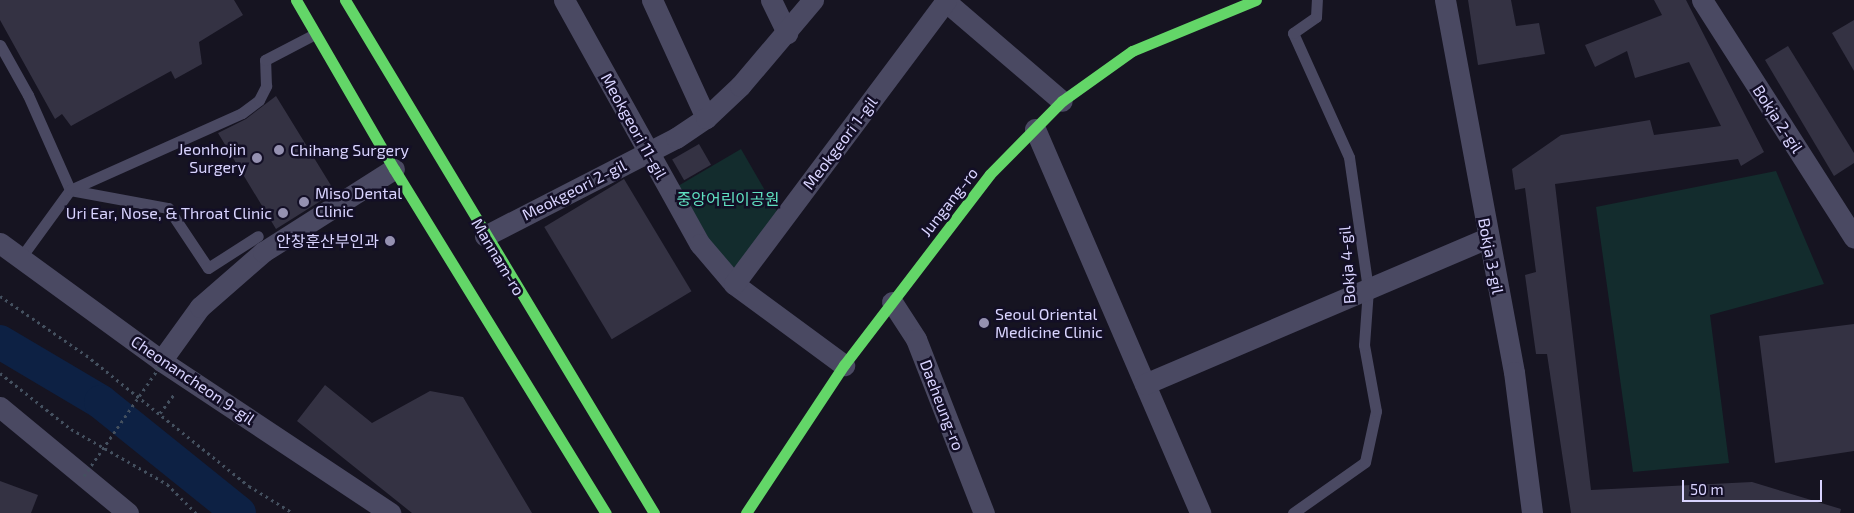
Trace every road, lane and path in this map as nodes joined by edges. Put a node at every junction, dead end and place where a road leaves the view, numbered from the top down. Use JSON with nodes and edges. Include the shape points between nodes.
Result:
{"nodes":[{"id":1,"x":296,"y":0,"type":"edge"},
{"id":2,"x":345,"y":0,"type":"edge"},
{"id":3,"x":564,"y":0,"type":"edge"},
{"id":4,"x":652,"y":0,"type":"edge"},
{"id":5,"x":771,"y":0,"type":"edge"},
{"id":6,"x":813,"y":0,"type":"edge"},
{"id":7,"x":1256,"y":0,"type":"edge"},
{"id":8,"x":1317,"y":0,"type":"edge"},
{"id":9,"x":1445,"y":0,"type":"edge"},
{"id":10,"x":1702,"y":0,"type":"edge"},
{"id":11,"x":945,"y":1,"type":"edge"},
{"id":12,"x":1233,"y":5,"type":"edge"},
{"id":13,"x":787,"y":33,"type":"junction"},
{"id":14,"x":315,"y":34,"type":"junction"},
{"id":15,"x":0,"y":44,"type":"edge"},
{"id":16,"x":1062,"y":101,"type":"junction"},
{"id":17,"x":706,"y":118,"type":"junction"},
{"id":18,"x":1035,"y":129,"type":"junction"},
{"id":19,"x":648,"y":152,"type":"junction"},
{"id":20,"x":394,"y":169,"type":"junction"},
{"id":21,"x":70,"y":190,"type":"junction"},
{"id":22,"x":258,"y":236,"type":"dead end"},
{"id":23,"x":485,"y":236,"type":"junction"},
{"id":24,"x":1488,"y":238,"type":"junction"},
{"id":25,"x":1854,"y":238,"type":"edge"},
{"id":26,"x":0,"y":243,"type":"edge"},
{"id":27,"x":22,"y":256,"type":"junction"},
{"id":28,"x":734,"y":284,"type":"junction"},
{"id":29,"x":1368,"y":289,"type":"junction"},
{"id":30,"x":0,"y":296,"type":"edge"},
{"id":31,"x":892,"y":302,"type":"junction"},
{"id":32,"x":162,"y":361,"type":"junction"},
{"id":33,"x":844,"y":365,"type":"junction"},
{"id":34,"x":0,"y":373,"type":"edge"},
{"id":35,"x":1145,"y":384,"type":"junction"},
{"id":36,"x":0,"y":408,"type":"edge"},
{"id":37,"x":618,"y":454,"type":"junction"},
{"id":38,"x":84,"y":476,"type":"junction"},
{"id":39,"x":584,"y":477,"type":"junction"},
{"id":40,"x":618,"y":480,"type":"dead end"},
{"id":41,"x":604,"y":487,"type":"dead end"},
{"id":42,"x":128,"y":513,"type":"edge"},
{"id":43,"x":196,"y":513,"type":"edge"},
{"id":44,"x":293,"y":513,"type":"edge"},
{"id":45,"x":390,"y":513,"type":"edge"},
{"id":46,"x":606,"y":513,"type":"edge"},
{"id":47,"x":654,"y":513,"type":"edge"},
{"id":48,"x":746,"y":513,"type":"edge"},
{"id":49,"x":984,"y":513,"type":"edge"},
{"id":50,"x":1200,"y":513,"type":"edge"},
{"id":51,"x":1293,"y":513,"type":"edge"},
{"id":52,"x":1532,"y":513,"type":"edge"}],
"edges":[{"from":1,"to":14,"type":"main road"},
{"from":2,"to":23,"type":"main road","name":"Mannam-ro"},
{"from":3,"to":19,"type":"street","name":"Meokgeori 11-gil"},
{"from":4,"to":17,"type":"street"},
{"from":5,"to":13,"type":"street"},
{"from":6,"to":13,"type":"street","name":"Meokgeori 2-gil"},
{"from":7,"to":12,"type":"main road","name":"Jungang-ro"},
{"from":8,"to":29,"type":"lane","name":"Bokja 4-gil","via":[[1316,17],[1293,33],[1349,157]]},
{"from":9,"to":24,"type":"street","name":"Bokja 3-gil"},
{"from":10,"to":25,"type":"street","name":"Bokja 2-gil"},
{"from":11,"to":16,"type":"street"},
{"from":11,"to":28,"type":"street","name":"Meokgeori 1-gil"},
{"from":12,"to":16,"type":"main road","name":"Jungang-ro","via":[[1132,51]]},
{"from":13,"to":17,"type":"street","name":"Meokgeori 2-gil"},
{"from":14,"to":20,"type":"main road"},
{"from":14,"to":21,"type":"lane","via":[[265,60],[266,86],[258,100],[242,113]]},
{"from":15,"to":21,"type":"lane","via":[[28,95]]},
{"from":16,"to":18,"type":"main road","name":"Jungang-ro"},
{"from":17,"to":19,"type":"street","name":"Meokgeori 2-gil"},
{"from":18,"to":31,"type":"main road","name":"Jungang-ro","via":[[990,174]]},
{"from":18,"to":35,"type":"street"},
{"from":19,"to":23,"type":"street","name":"Meokgeori 2-gil"},
{"from":19,"to":28,"type":"street","name":"Meokgeori 11-gil","via":[[700,244]]},
{"from":20,"to":32,"type":"street","via":[[263,252],[200,307]]},
{"from":20,"to":39,"type":"main road"},
{"from":21,"to":22,"type":"lane","via":[[168,208],[208,268]]},
{"from":21,"to":27,"type":"lane"},
{"from":23,"to":37,"type":"main road","name":"Mannam-ro"},
{"from":24,"to":29,"type":"street"},
{"from":24,"to":52,"type":"street","name":"Bokja 3-gil","via":[[1514,372]]},
{"from":26,"to":27,"type":"street","name":"Cheonancheon 9-gil"},
{"from":27,"to":32,"type":"street","name":"Cheonancheon 9-gil"},
{"from":28,"to":33,"type":"street","name":"Meokgeori 11-gil"},
{"from":29,"to":35,"type":"street"},
{"from":29,"to":51,"type":"lane","name":"Bokja 4-gil","via":[[1364,345],[1376,411],[1365,462]]},
{"from":30,"to":44,"type":"path","via":[[86,356],[249,486]]},
{"from":31,"to":33,"type":"main road","name":"Jungang-ro"},
{"from":31,"to":49,"type":"street","name":"Daeheung-ro","via":[[916,339]]},
{"from":32,"to":38,"type":"path","bridge":true},
{"from":32,"to":45,"type":"street","name":"Cheonancheon 9-gil"},
{"from":33,"to":48,"type":"main road","name":"Jungang-ro"},
{"from":34,"to":43,"type":"path","via":[[71,428],[167,484]]},
{"from":35,"to":50,"type":"street"},
{"from":36,"to":38,"type":"street"},
{"from":37,"to":40,"type":"main road"},
{"from":37,"to":47,"type":"main road","name":"Mannam-ro"},
{"from":38,"to":42,"type":"street"},
{"from":39,"to":41,"type":"main road"},
{"from":39,"to":46,"type":"main road"}]}
